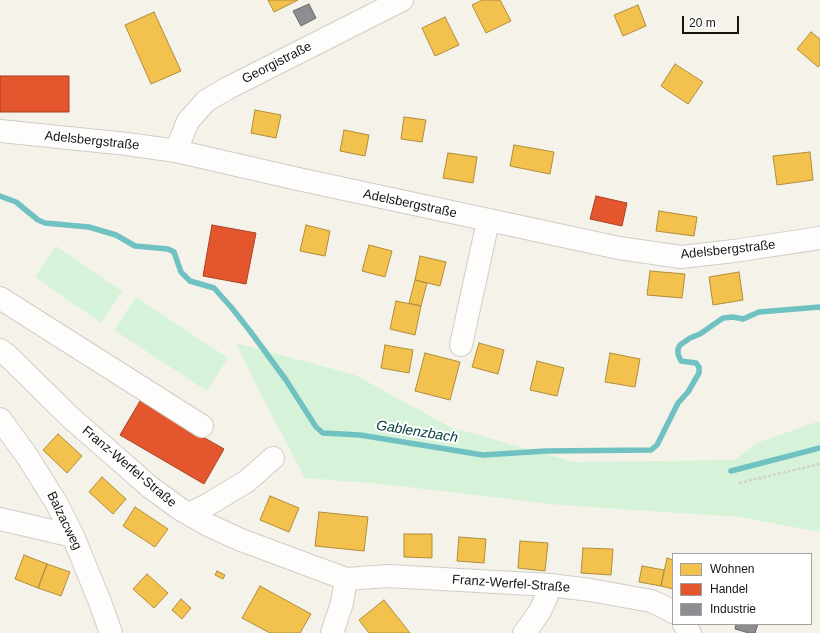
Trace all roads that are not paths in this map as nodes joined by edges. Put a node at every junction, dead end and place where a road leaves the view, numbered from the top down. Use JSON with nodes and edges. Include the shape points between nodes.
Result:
{"nodes":[{"id":1,"x":402,"y":0,"type":"edge"},
{"id":2,"x":0,"y":131,"type":"edge"},
{"id":3,"x":176,"y":151,"type":"junction"},
{"id":4,"x":488,"y":221,"type":"junction"},
{"id":5,"x":820,"y":238,"type":"edge"},
{"id":6,"x":0,"y":298,"type":"edge"},
{"id":7,"x":461,"y":345,"type":"dead end"},
{"id":8,"x":0,"y":350,"type":"edge"},
{"id":9,"x":0,"y":419,"type":"edge"},
{"id":10,"x":202,"y":426,"type":"dead end"},
{"id":11,"x":273,"y":458,"type":"dead end"},
{"id":12,"x":189,"y":514,"type":"junction"},
{"id":13,"x":0,"y":519,"type":"edge"},
{"id":14,"x":73,"y":536,"type":"junction"},
{"id":15,"x":346,"y":579,"type":"junction"},
{"id":16,"x":550,"y":585,"type":"junction"},
{"id":17,"x":672,"y":612,"type":"edge"},
{"id":18,"x":111,"y":633,"type":"edge"},
{"id":19,"x":332,"y":633,"type":"edge"},
{"id":20,"x":524,"y":633,"type":"edge"}],
"edges":[{"from":1,"to":3,"type":"street","name":"Georgistraße","via":[[228,88],[206,102],[188,121]]},
{"from":2,"to":3,"type":"street","name":"Adelsbergstraße"},
{"from":3,"to":4,"type":"street","name":"Adelsbergstraße"},
{"from":4,"to":5,"type":"street","name":"Adelsbergstraße","via":[[619,248],[681,257]]},
{"from":4,"to":7,"type":"street"},
{"from":6,"to":10,"type":"street"},
{"from":8,"to":12,"type":"street","name":"Franz-Werfel-Straße","via":[[70,418],[150,487]]},
{"from":9,"to":14,"type":"street","name":"Balzacweg","via":[[43,480]]},
{"from":11,"to":12,"type":"street","via":[[247,481]]},
{"from":12,"to":15,"type":"street","name":"Franz-Werfel-Straße","via":[[241,540]]},
{"from":13,"to":14,"type":"street"},
{"from":14,"to":18,"type":"street","name":"Balzacweg"},
{"from":15,"to":16,"type":"street","name":"Franz-Werfel-Straße","via":[[388,576]]},
{"from":15,"to":19,"type":"street","via":[[342,603]]},
{"from":16,"to":17,"type":"street","name":"Franz-Werfel-Straße","via":[[651,601]]},
{"from":16,"to":20,"type":"street","via":[[540,611]]}]}
